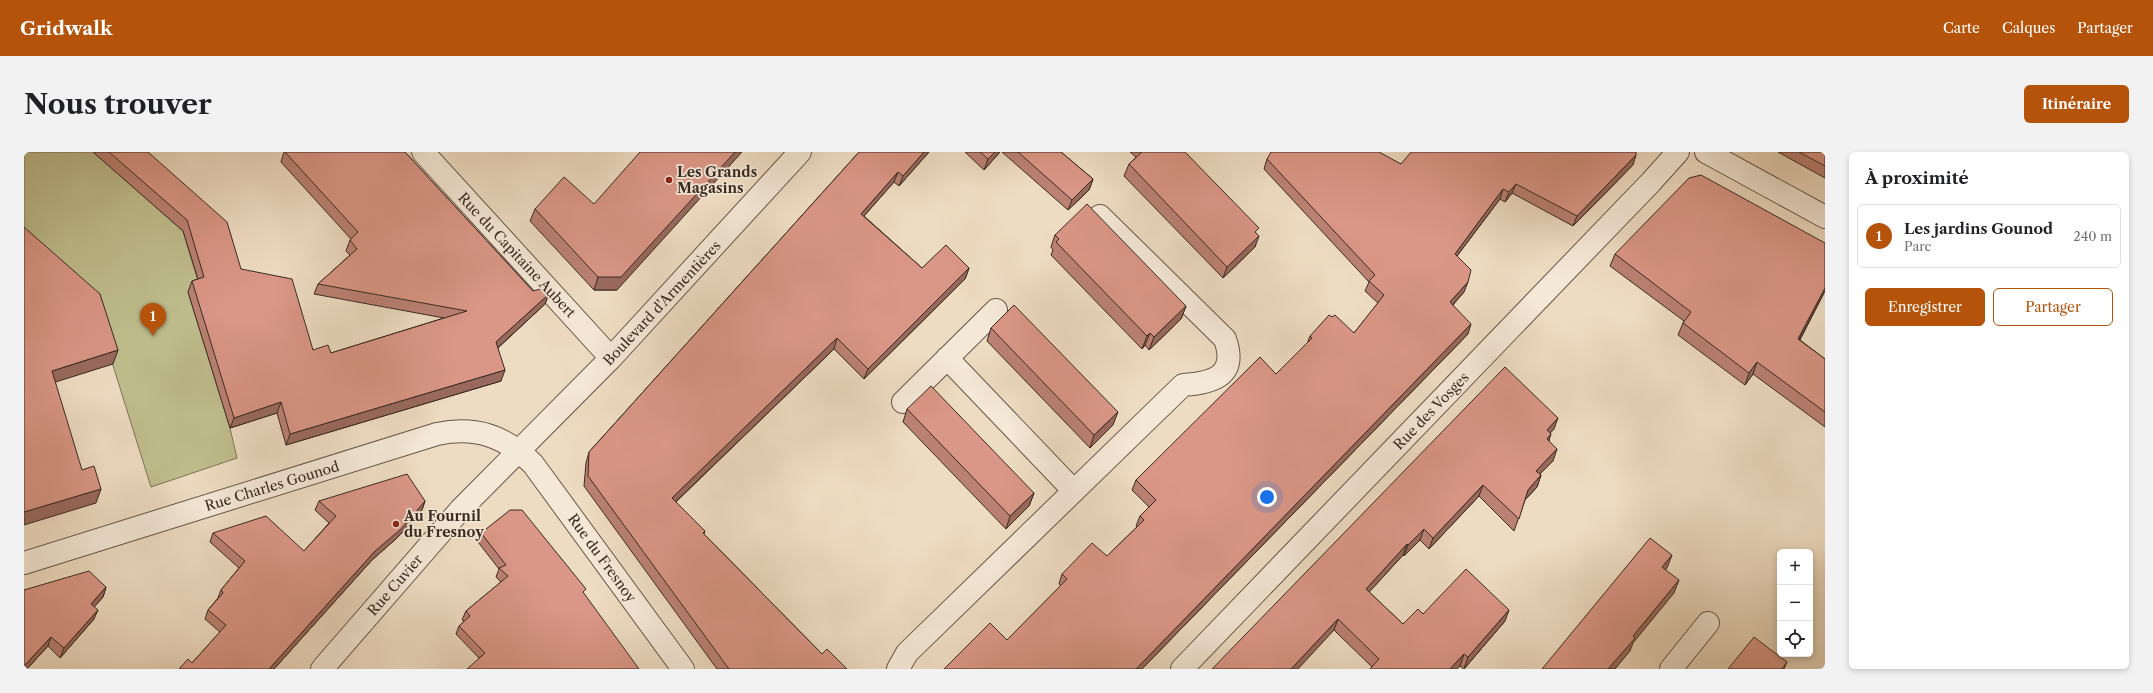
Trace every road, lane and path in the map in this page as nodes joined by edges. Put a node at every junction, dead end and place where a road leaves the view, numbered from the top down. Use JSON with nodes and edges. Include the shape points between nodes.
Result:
{"nodes":[{"id":1,"x":423,"y":152,"type":"edge"},
{"id":2,"x":800,"y":152,"type":"edge"},
{"id":3,"x":1678,"y":152,"type":"edge"},
{"id":4,"x":1706,"y":152,"type":"edge"},
{"id":5,"x":1100,"y":216,"type":"edge"},
{"id":6,"x":1825,"y":217,"type":"edge"},
{"id":7,"x":996,"y":310,"type":"dead end"},
{"id":8,"x":611,"y":358,"type":"junction"},
{"id":9,"x":947,"y":358,"type":"junction"},
{"id":10,"x":903,"y":402,"type":"dead end"},
{"id":11,"x":519,"y":450,"type":"junction"},
{"id":12,"x":1074,"y":491,"type":"junction"},
{"id":13,"x":24,"y":563,"type":"edge"},
{"id":14,"x":1708,"y":623,"type":"dead end"},
{"id":15,"x":322,"y":669,"type":"edge"},
{"id":16,"x":683,"y":669,"type":"edge"},
{"id":17,"x":898,"y":669,"type":"edge"},
{"id":18,"x":1182,"y":669,"type":"edge"},
{"id":19,"x":1671,"y":669,"type":"edge"}],
"edges":[{"from":1,"to":8,"type":"street","name":"Rue du Capitaine Aubert"},
{"from":2,"to":8,"type":"street","name":"Boulevard d'Armentières"},
{"from":3,"to":18,"type":"street","name":"Rue des Vosges"},
{"from":4,"to":6,"type":"street"},
{"from":5,"to":12,"type":"street","via":[[1225,339],[1229,351],[1223,372],[1214,380],[1183,385]]},
{"from":7,"to":9,"type":"street"},
{"from":8,"to":11,"type":"street","name":"Boulevard d'Armentières"},
{"from":9,"to":10,"type":"street"},
{"from":9,"to":12,"type":"street"},
{"from":11,"to":13,"type":"street","name":"Rue Charles Gounod","via":[[503,440],[486,434],[465,431],[437,434]]},
{"from":11,"to":15,"type":"street","name":"Rue Cuvier","via":[[461,509]]},
{"from":11,"to":16,"type":"street","name":"Rue du Fresnoy","via":[[536,467]]},
{"from":12,"to":17,"type":"street","via":[[907,653]]},
{"from":14,"to":19,"type":"street"}]}
